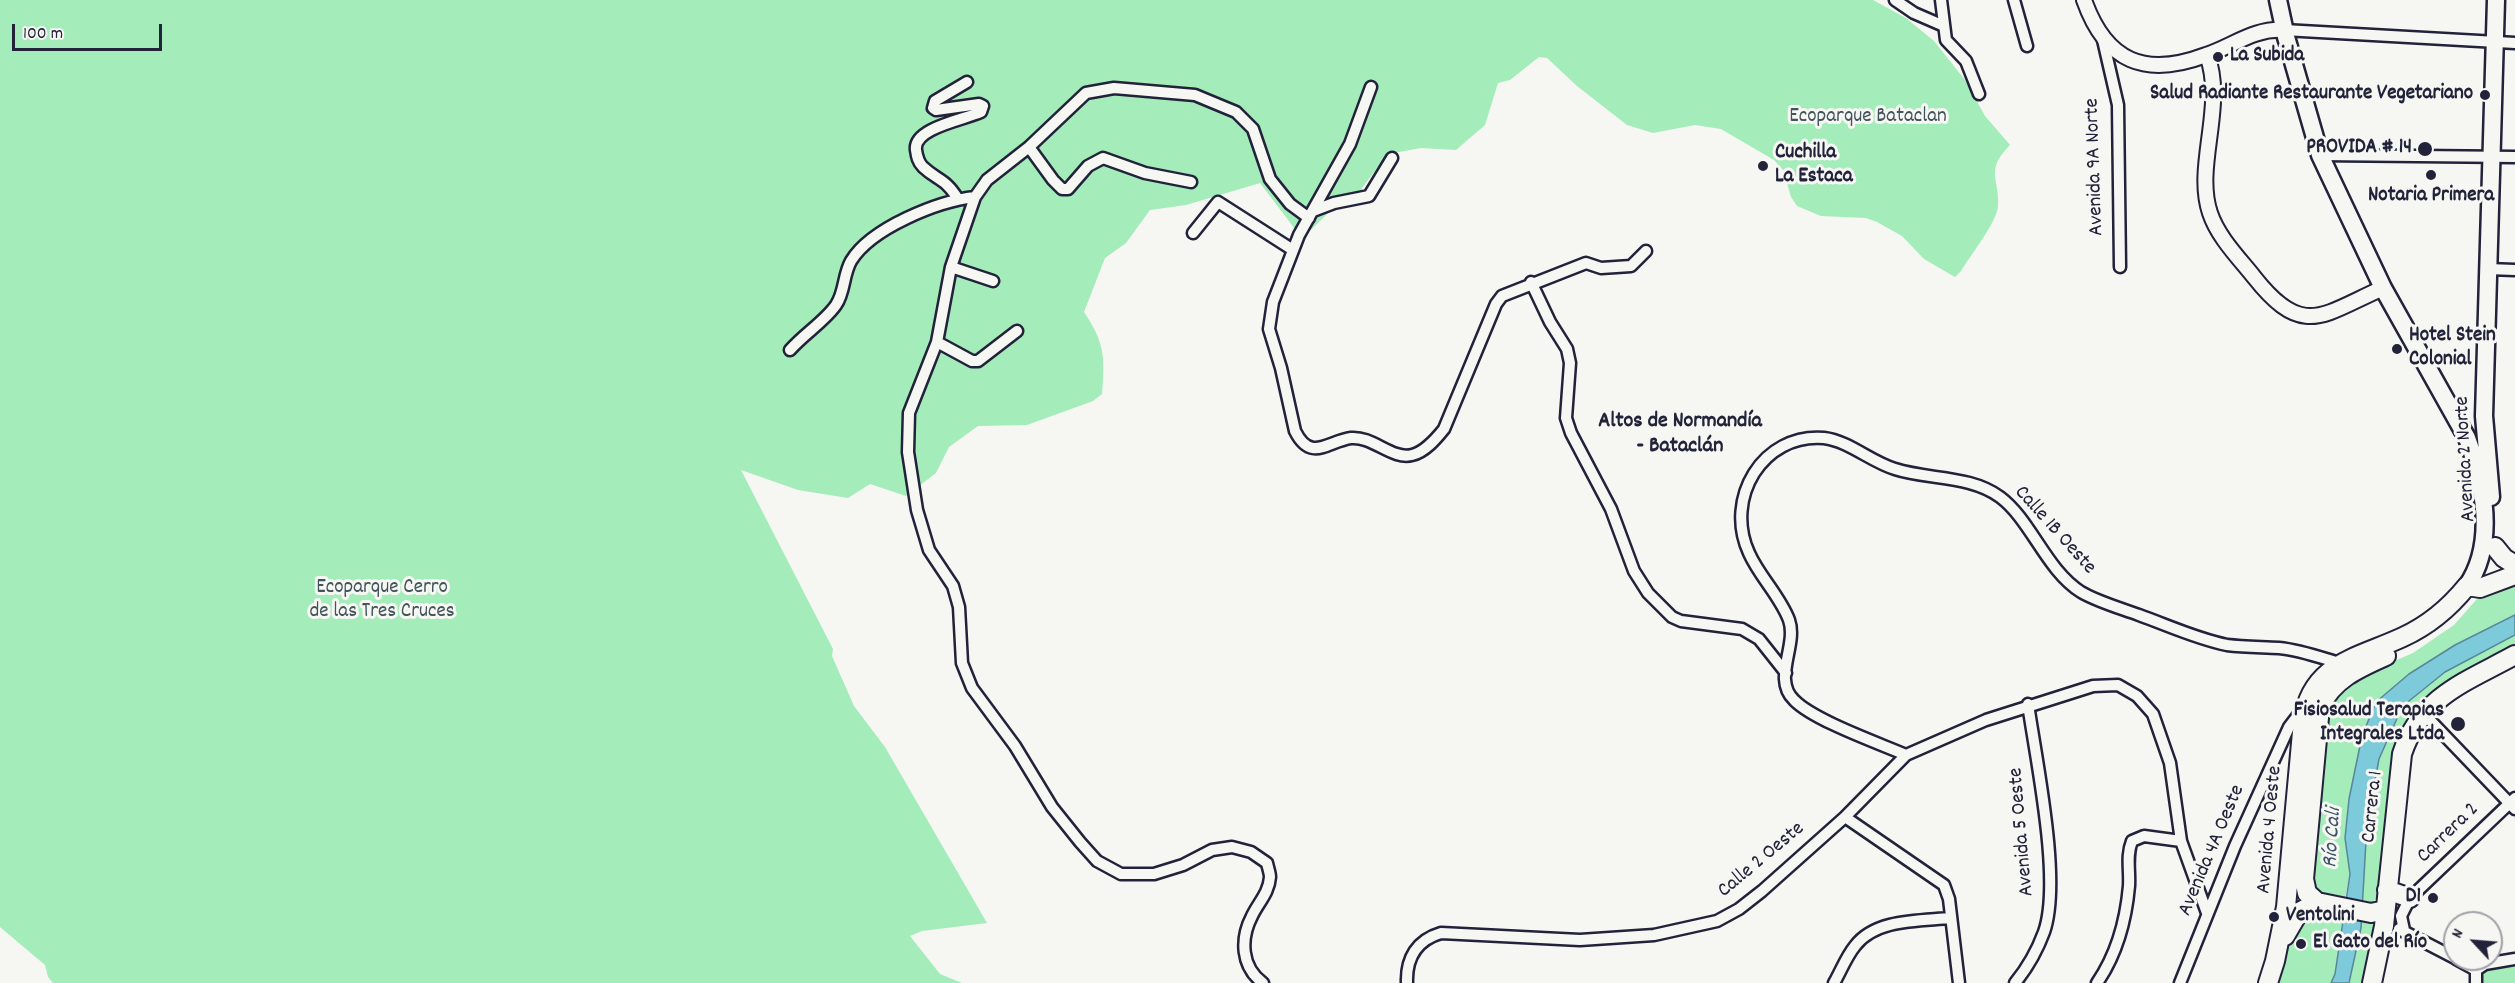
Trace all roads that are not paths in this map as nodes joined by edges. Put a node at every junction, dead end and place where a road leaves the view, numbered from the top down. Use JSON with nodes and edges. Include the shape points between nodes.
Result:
{"nodes":[{"id":1,"x":1895,"y":0,"type":"edge"},
{"id":2,"x":1941,"y":0,"type":"edge"},
{"id":3,"x":2014,"y":0,"type":"edge"},
{"id":4,"x":2084,"y":0,"type":"edge"},
{"id":5,"x":2278,"y":0,"type":"edge"},
{"id":6,"x":2496,"y":0,"type":"edge"},
{"id":7,"x":1944,"y":26,"type":"junction"},
{"id":8,"x":2284,"y":30,"type":"junction"},
{"id":9,"x":2103,"y":40,"type":"junction"},
{"id":10,"x":2495,"y":42,"type":"junction"},
{"id":11,"x":2515,"y":43,"type":"edge"},
{"id":12,"x":2027,"y":46,"type":"dead end"},
{"id":13,"x":2207,"y":55,"type":"junction"},
{"id":14,"x":967,"y":82,"type":"dead end"},
{"id":15,"x":1371,"y":87,"type":"dead end"},
{"id":16,"x":1979,"y":94,"type":"dead end"},
{"id":17,"x":1029,"y":147,"type":"junction"},
{"id":18,"x":2320,"y":155,"type":"junction"},
{"id":19,"x":2491,"y":157,"type":"junction"},
{"id":20,"x":1392,"y":158,"type":"dead end"},
{"id":21,"x":2515,"y":158,"type":"edge"},
{"id":22,"x":1191,"y":182,"type":"dead end"},
{"id":23,"x":975,"y":197,"type":"junction"},
{"id":24,"x":958,"y":199,"type":"junction"},
{"id":25,"x":1311,"y":215,"type":"junction"},
{"id":26,"x":1193,"y":233,"type":"dead end"},
{"id":27,"x":1293,"y":250,"type":"junction"},
{"id":28,"x":1646,"y":251,"type":"dead end"},
{"id":29,"x":951,"y":267,"type":"junction"},
{"id":30,"x":2120,"y":267,"type":"dead end"},
{"id":31,"x":2488,"y":269,"type":"junction"},
{"id":32,"x":2515,"y":270,"type":"edge"},
{"id":33,"x":993,"y":282,"type":"dead end"},
{"id":34,"x":1531,"y":282,"type":"junction"},
{"id":35,"x":2383,"y":288,"type":"junction"},
{"id":36,"x":1017,"y":331,"type":"dead end"},
{"id":37,"x":937,"y":342,"type":"junction"},
{"id":38,"x":790,"y":350,"type":"dead end"},
{"id":39,"x":2484,"y":416,"type":"junction"},
{"id":40,"x":2459,"y":424,"type":"junction"},
{"id":41,"x":2495,"y":547,"type":"junction"},
{"id":42,"x":2515,"y":566,"type":"edge"},
{"id":43,"x":2515,"y":575,"type":"edge"},
{"id":44,"x":2474,"y":587,"type":"junction"},
{"id":45,"x":2515,"y":655,"type":"edge"},
{"id":46,"x":2339,"y":663,"type":"junction"},
{"id":47,"x":1786,"y":673,"type":"junction"},
{"id":48,"x":2028,"y":704,"type":"junction"},
{"id":49,"x":2423,"y":713,"type":"junction"},
{"id":50,"x":2304,"y":718,"type":"junction"},
{"id":51,"x":1906,"y":755,"type":"junction"},
{"id":52,"x":2513,"y":803,"type":"edge"},
{"id":53,"x":1845,"y":818,"type":"junction"},
{"id":54,"x":2181,"y":842,"type":"junction"},
{"id":55,"x":2387,"y":890,"type":"junction"},
{"id":56,"x":2410,"y":898,"type":"junction"},
{"id":57,"x":2322,"y":903,"type":"junction"},
{"id":58,"x":2207,"y":913,"type":"junction"},
{"id":59,"x":2379,"y":916,"type":"junction"},
{"id":60,"x":1950,"y":918,"type":"junction"},
{"id":61,"x":2404,"y":930,"type":"junction"},
{"id":62,"x":2443,"y":952,"type":"edge"},
{"id":63,"x":2275,"y":961,"type":"junction"},
{"id":64,"x":1250,"y":979,"type":"edge"},
{"id":65,"x":1263,"y":983,"type":"edge"},
{"id":66,"x":1407,"y":983,"type":"edge"},
{"id":67,"x":1834,"y":983,"type":"edge"},
{"id":68,"x":1959,"y":983,"type":"edge"},
{"id":69,"x":2015,"y":983,"type":"edge"},
{"id":70,"x":2097,"y":983,"type":"edge"},
{"id":71,"x":2180,"y":983,"type":"edge"},
{"id":72,"x":2268,"y":983,"type":"edge"},
{"id":73,"x":2372,"y":983,"type":"edge"}],
"edges":[{"from":1,"to":7,"type":"street"},
{"from":2,"to":7,"type":"street"},
{"from":3,"to":12,"type":"street"},
{"from":4,"to":9,"type":"street","name":"Avenida 9A Norte"},
{"from":5,"to":8,"type":"main road"},
{"from":6,"to":10,"type":"main road","name":"Avenida 2 Norte"},
{"from":7,"to":16,"type":"street","via":[[1946,40],[1966,61]]},
{"from":8,"to":10,"type":"street"},
{"from":8,"to":13,"type":"street","via":[[2251,34]]},
{"from":8,"to":18,"type":"main road"},
{"from":9,"to":13,"type":"street","via":[[2128,60],[2150,66],[2177,64]]},
{"from":9,"to":30,"type":"street","name":"Avenida 9A Norte","via":[[2118,105]]},
{"from":10,"to":11,"type":"street"},
{"from":10,"to":19,"type":"main road","name":"Avenida 2 Norte"},
{"from":13,"to":35,"type":"street","via":[[2214,87],[2206,183],[2209,212],[2217,230],[2267,293],[2304,318],[2319,316]]},
{"from":14,"to":24,"type":"street","via":[[935,101],[933,108],[980,104],[981,112],[922,134],[915,144],[917,160],[950,185]]},
{"from":15,"to":25,"type":"street","via":[[1350,144]]},
{"from":17,"to":22,"type":"street","via":[[1062,189],[1068,189],[1088,166],[1103,158],[1145,173]]},
{"from":17,"to":23,"type":"street","via":[[987,180]]},
{"from":17,"to":25,"type":"street","via":[[1086,93],[1114,88],[1195,95],[1236,112],[1253,129],[1270,178],[1290,204]]},
{"from":18,"to":19,"type":"street"},
{"from":18,"to":35,"type":"main road"},
{"from":19,"to":21,"type":"street"},
{"from":19,"to":31,"type":"main road","name":"Avenida 2 Norte"},
{"from":20,"to":25,"type":"street","via":[[1369,195],[1334,203]]},
{"from":23,"to":24,"type":"street"},
{"from":23,"to":29,"type":"street"},
{"from":24,"to":38,"type":"street","via":[[929,208],[877,235],[862,248],[851,262],[836,305]]},
{"from":25,"to":27,"type":"street"},
{"from":26,"to":27,"type":"street","via":[[1218,202]]},
{"from":27,"to":34,"type":"street","via":[[1280,280],[1269,329],[1295,431],[1319,450],[1350,438],[1370,440],[1401,455],[1413,455],[1434,443],[1454,410],[1496,304],[1502,296]]},
{"from":28,"to":34,"type":"street","via":[[1631,267],[1608,268],[1586,263]]},
{"from":29,"to":33,"type":"street"},
{"from":29,"to":37,"type":"street"},
{"from":31,"to":32,"type":"street"},
{"from":31,"to":39,"type":"main road","name":"Avenida 2 Norte"},
{"from":34,"to":47,"type":"street","via":[[1567,349],[1570,363],[1566,418],[1571,434],[1611,508],[1634,570],[1648,593],[1681,621],[1742,629],[1759,639]]},
{"from":35,"to":40,"type":"main road"},
{"from":36,"to":37,"type":"street","via":[[978,361]]},
{"from":37,"to":64,"type":"street","via":[[909,413],[908,452],[917,510],[929,550],[953,586],[959,607],[962,663],[972,688],[1015,746],[1052,807],[1105,865],[1121,874],[1154,874],[1212,850],[1232,847],[1251,852],[1267,863],[1270,878],[1246,937],[1244,958]]},
{"from":39,"to":40,"type":"main road","via":[[2474,427]]},
{"from":39,"to":41,"type":"main road","name":"Avenida 2 Norte"},
{"from":40,"to":44,"type":"main road","via":[[2473,453],[2485,519]]},
{"from":41,"to":42,"type":"main road"},
{"from":41,"to":44,"type":"main road","name":"Avenida 2 Norte","via":[[2490,568]]},
{"from":43,"to":44,"type":"main road"},
{"from":44,"to":46,"type":"main road","name":"Avenida 4 Oeste","via":[[2404,637]]},
{"from":44,"to":50,"type":"main road","name":"Avenida 4 Oeste","via":[[2451,621],[2343,678]]},
{"from":45,"to":49,"type":"main road","name":"Carrera 1","via":[[2443,694]]},
{"from":46,"to":47,"type":"street","name":"Calle 1B Oeste","via":[[2298,651],[2204,639],[2099,600],[2063,577],[2000,497],[1959,480],[1895,469],[1827,438],[1805,438],[1770,452],[1758,465],[1743,498],[1748,552],[1790,621]]},
{"from":46,"to":50,"type":"main road","name":"Avenida 4 Oeste","via":[[2320,680]]},
{"from":47,"to":51,"type":"street","via":[[1787,690],[1810,712]]},
{"from":48,"to":51,"type":"street","name":"Calle 2 Oeste"},
{"from":48,"to":54,"type":"street","name":"Calle 2 Oeste","via":[[2093,686],[2118,685],[2137,696],[2153,714],[2170,763]]},
{"from":48,"to":69,"type":"street","name":"Avenida 5 Oeste","via":[[2048,849],[2050,903],[2045,930],[2029,965]]},
{"from":49,"to":52,"type":"street"},
{"from":49,"to":55,"type":"main road","name":"Carrera 1","via":[[2402,754]]},
{"from":50,"to":57,"type":"main road","name":"Avenida 4 Oeste","via":[[2304,879],[2307,893]]},
{"from":50,"to":58,"type":"street","name":"Avenida 4A Oeste"},
{"from":50,"to":63,"type":"main road","name":"Avenida 4 Oeste","via":[[2287,895]]},
{"from":51,"to":53,"type":"street","name":"Calle 2 Oeste"},
{"from":52,"to":56,"type":"street","name":"Carrera 2"},
{"from":53,"to":60,"type":"street","via":[[1944,885]]},
{"from":53,"to":66,"type":"street","name":"Calle 2 Oeste","via":[[1762,891],[1717,921],[1654,935],[1580,940],[1441,933],[1416,947],[1408,963]]},
{"from":54,"to":58,"type":"street","name":"Calle 2 Oeste"},
{"from":54,"to":70,"type":"street","via":[[2144,836],[2132,841],[2127,853],[2129,883],[2121,932]]},
{"from":55,"to":56,"type":"main road"},
{"from":55,"to":59,"type":"main road","name":"Carrera 1"},
{"from":56,"to":59,"type":"street","name":"Carrera 2"},
{"from":56,"to":61,"type":"street","via":[[2401,916]]},
{"from":57,"to":59,"type":"main road"},
{"from":57,"to":63,"type":"main road","via":[[2301,911],[2293,920]]},
{"from":58,"to":71,"type":"street","name":"Avenida 4A Oeste"},
{"from":59,"to":61,"type":"street"},
{"from":59,"to":73,"type":"main road","name":"Carrera 1"},
{"from":60,"to":67,"type":"street","via":[[1891,925],[1874,931],[1856,945]]},
{"from":60,"to":68,"type":"street"},
{"from":61,"to":62,"type":"street"},
{"from":63,"to":72,"type":"main road","name":"Avenida 4 Oeste"},
{"from":64,"to":65,"type":"street"}]}
